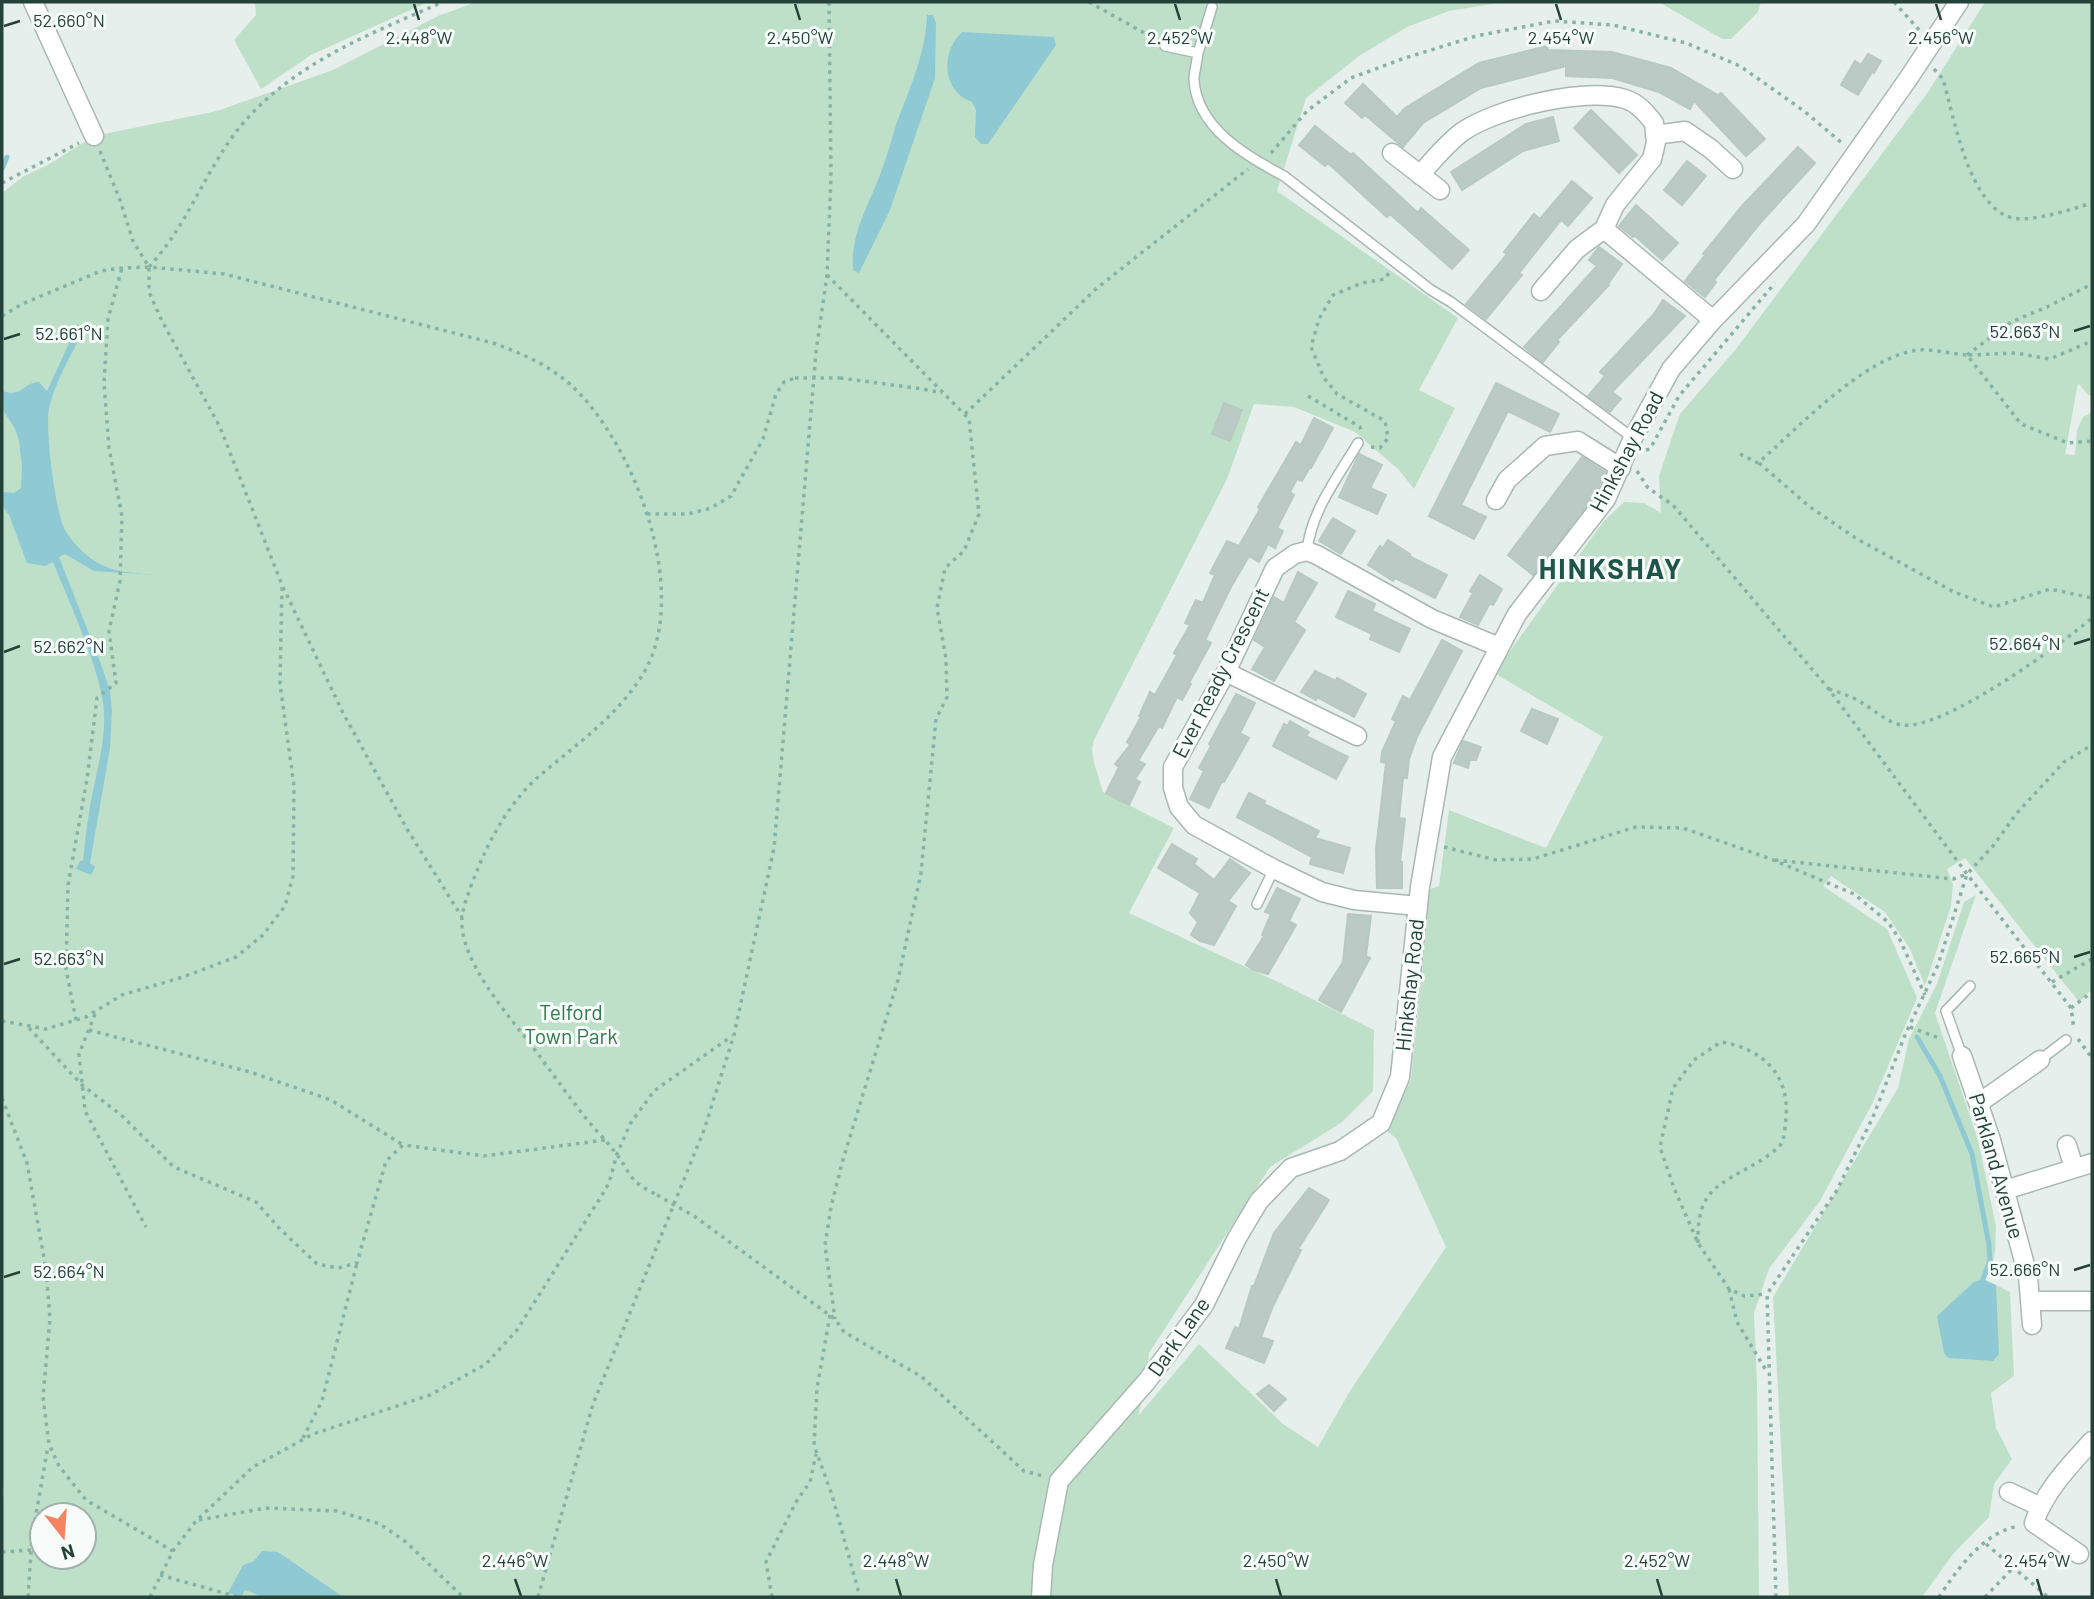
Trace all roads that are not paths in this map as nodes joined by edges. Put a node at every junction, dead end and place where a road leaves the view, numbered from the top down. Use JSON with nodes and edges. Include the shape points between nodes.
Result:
{"nodes":[{"id":1,"x":33,"y":2,"type":"edge"},
{"id":2,"x":1959,"y":2,"type":"edge"},
{"id":3,"x":1212,"y":7,"type":"dead end"},
{"id":4,"x":1165,"y":46,"type":"road end"},
{"id":5,"x":1198,"y":53,"type":"junction"},
{"id":6,"x":1655,"y":135,"type":"junction"},
{"id":7,"x":94,"y":136,"type":"road end"},
{"id":8,"x":1392,"y":153,"type":"dead end"},
{"id":9,"x":1733,"y":169,"type":"dead end"},
{"id":10,"x":1420,"y":175,"type":"junction"},
{"id":11,"x":1440,"y":190,"type":"dead end"},
{"id":12,"x":1604,"y":229,"type":"junction"},
{"id":13,"x":1541,"y":291,"type":"dead end"},
{"id":14,"x":1713,"y":320,"type":"junction"},
{"id":15,"x":1358,"y":443,"type":"road end"},
{"id":16,"x":1627,"y":454,"type":"junction"},
{"id":17,"x":1496,"y":500,"type":"dead end"},
{"id":18,"x":1307,"y":551,"type":"junction"},
{"id":19,"x":1499,"y":648,"type":"junction"},
{"id":20,"x":1226,"y":672,"type":"junction"},
{"id":21,"x":1357,"y":736,"type":"dead end"},
{"id":22,"x":1274,"y":869,"type":"junction"},
{"id":23,"x":1256,"y":904,"type":"dead end"},
{"id":24,"x":1418,"y":906,"type":"junction"},
{"id":25,"x":1970,"y":986,"type":"dead end"},
{"id":26,"x":2066,"y":1040,"type":"dead end"},
{"id":27,"x":1962,"y":1056,"type":"joint"},
{"id":28,"x":2040,"y":1060,"type":"joint"},
{"id":29,"x":1979,"y":1103,"type":"junction"},
{"id":30,"x":1381,"y":1123,"type":"joint"},
{"id":31,"x":2067,"y":1144,"type":"dead end"},
{"id":32,"x":2092,"y":1163,"type":"edge"},
{"id":33,"x":2074,"y":1168,"type":"junction"},
{"id":34,"x":2005,"y":1190,"type":"junction"},
{"id":35,"x":2032,"y":1301,"type":"junction"},
{"id":36,"x":2092,"y":1301,"type":"edge"},
{"id":37,"x":2032,"y":1325,"type":"dead end"},
{"id":38,"x":2092,"y":1441,"type":"edge"},
{"id":39,"x":2009,"y":1492,"type":"dead end"},
{"id":40,"x":2038,"y":1515,"type":"junction"},
{"id":41,"x":2079,"y":1554,"type":"dead end"},
{"id":42,"x":1041,"y":1597,"type":"edge"}],
"edges":[{"from":1,"to":7,"type":"street"},
{"from":2,"to":14,"type":"street","name":"Hinkshay Road","via":[[1806,224]]},
{"from":3,"to":5,"type":"lane"},
{"from":4,"to":5,"type":"lane"},
{"from":5,"to":16,"type":"lane","via":[[1194,80],[1201,111],[1223,136],[1284,176],[1397,263]]},
{"from":6,"to":9,"type":"street","via":[[1685,131]]},
{"from":6,"to":10,"type":"street","via":[[1654,123],[1646,113],[1626,99],[1574,97],[1486,119],[1463,132]]},
{"from":6,"to":12,"type":"street","via":[[1652,159],[1615,205]]},
{"from":8,"to":10,"type":"street"},
{"from":10,"to":11,"type":"street"},
{"from":12,"to":13,"type":"street","via":[[1577,250]]},
{"from":12,"to":14,"type":"street"},
{"from":14,"to":16,"type":"street","name":"Hinkshay Road","via":[[1671,369]]},
{"from":15,"to":18,"type":"lane","via":[[1318,510]]},
{"from":16,"to":17,"type":"street","via":[[1577,441],[1545,446],[1507,480]]},
{"from":16,"to":19,"type":"street","name":"Hinkshay Road","via":[[1606,499],[1517,614]]},
{"from":18,"to":19,"type":"street","via":[[1432,619]]},
{"from":18,"to":20,"type":"street","name":"Ever Ready Crescent","via":[[1275,568]]},
{"from":19,"to":24,"type":"street","name":"Hinkshay Road","via":[[1442,757]]},
{"from":20,"to":21,"type":"street"},
{"from":20,"to":22,"type":"street","name":"Ever Ready Crescent","via":[[1172,766],[1173,788],[1194,825]]},
{"from":22,"to":23,"type":"lane"},
{"from":22,"to":24,"type":"street","name":"Ever Ready Crescent","via":[[1322,892]]},
{"from":24,"to":30,"type":"street","name":"Hinkshay Road","via":[[1400,1077]]},
{"from":25,"to":27,"type":"lane","via":[[1946,1011]]},
{"from":26,"to":28,"type":"lane"},
{"from":27,"to":29,"type":"street","name":"Parkland Avenue"},
{"from":28,"to":29,"type":"street"},
{"from":29,"to":34,"type":"street","name":"Parkland Avenue"},
{"from":30,"to":42,"type":"street","name":"Dark Lane","via":[[1340,1151],[1291,1167],[1259,1201],[1204,1305],[1147,1381],[1059,1481]]},
{"from":31,"to":33,"type":"street"},
{"from":32,"to":33,"type":"street"},
{"from":33,"to":34,"type":"street"},
{"from":34,"to":35,"type":"street","name":"Parkland Avenue"},
{"from":35,"to":36,"type":"street"},
{"from":35,"to":37,"type":"street","name":"Parkland Avenue"},
{"from":38,"to":40,"type":"street","via":[[2067,1468]]},
{"from":39,"to":40,"type":"street"},
{"from":40,"to":41,"type":"street"}]}
